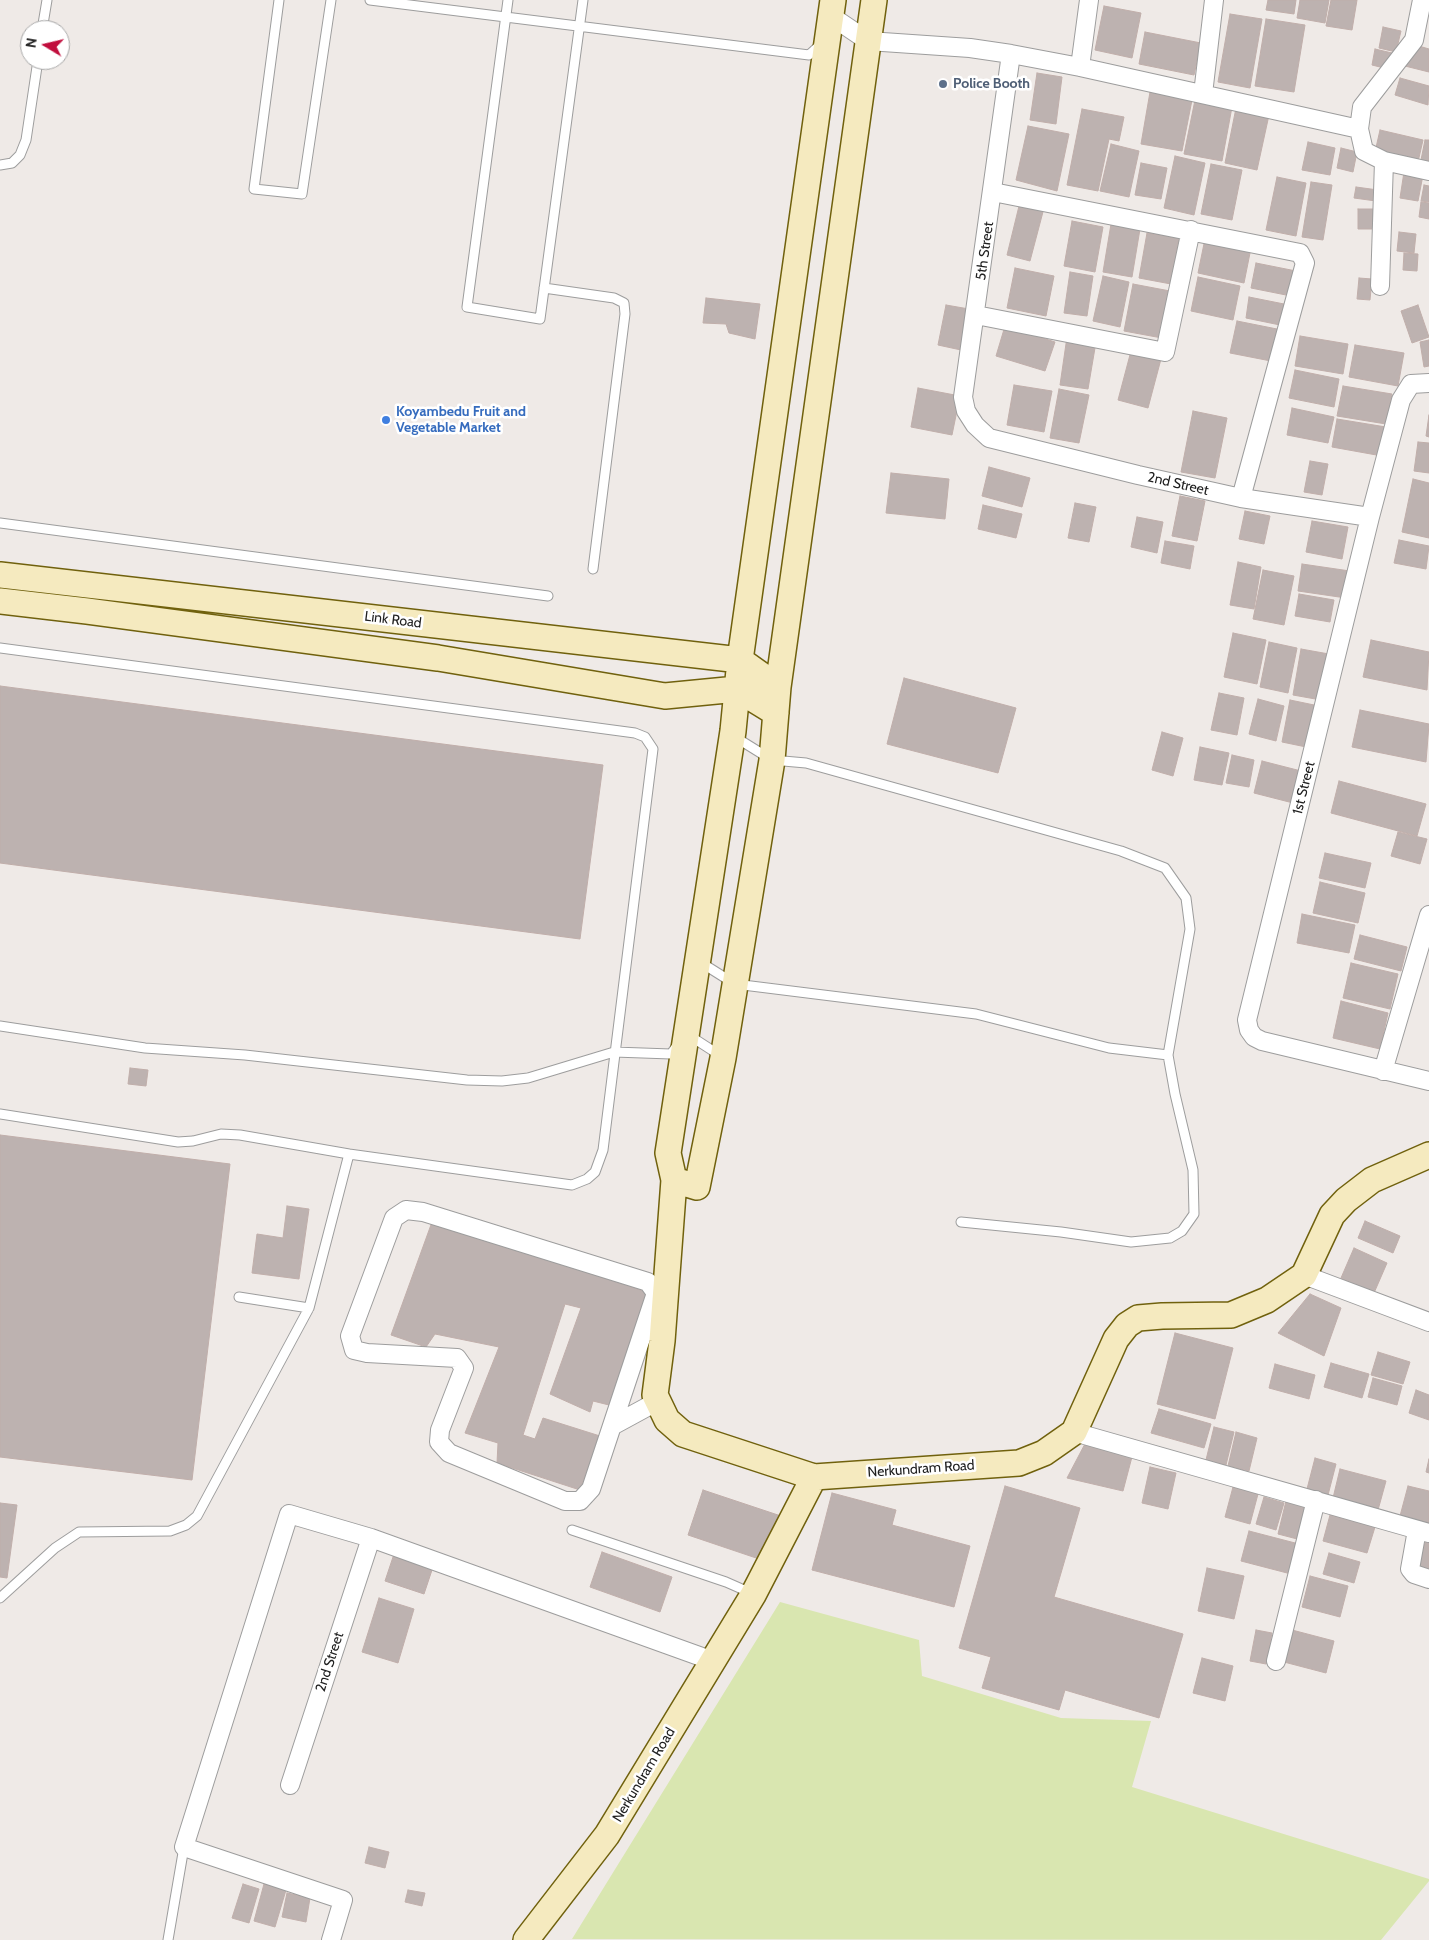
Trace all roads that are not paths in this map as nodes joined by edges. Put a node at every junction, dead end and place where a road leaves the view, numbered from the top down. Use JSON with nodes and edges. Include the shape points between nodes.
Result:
{"nodes":[{"id":1,"x":47,"y":0,"type":"edge"},
{"id":2,"x":279,"y":0,"type":"edge"},
{"id":3,"x":331,"y":0,"type":"edge"},
{"id":4,"x":370,"y":0,"type":"edge"},
{"id":5,"x":508,"y":0,"type":"edge"},
{"id":6,"x":583,"y":0,"type":"edge"},
{"id":7,"x":874,"y":0,"type":"edge"},
{"id":8,"x":1089,"y":0,"type":"edge"},
{"id":9,"x":1214,"y":0,"type":"edge"},
{"id":10,"x":1422,"y":0,"type":"edge"},
{"id":11,"x":506,"y":18,"type":"junction"},
{"id":12,"x":830,"y":18,"type":"edge"},
{"id":13,"x":44,"y":20,"type":"edge"},
{"id":14,"x":580,"y":27,"type":"junction"},
{"id":15,"x":868,"y":41,"type":"junction"},
{"id":16,"x":1421,"y":43,"type":"edge"},
{"id":17,"x":1011,"y":54,"type":"junction"},
{"id":18,"x":1080,"y":67,"type":"junction"},
{"id":19,"x":36,"y":70,"type":"edge"},
{"id":20,"x":1203,"y":94,"type":"junction"},
{"id":21,"x":1359,"y":130,"type":"junction"},
{"id":22,"x":1384,"y":161,"type":"junction"},
{"id":23,"x":0,"y":165,"type":"edge"},
{"id":24,"x":1429,"y":171,"type":"edge"},
{"id":25,"x":993,"y":192,"type":"junction"},
{"id":26,"x":1191,"y":230,"type":"junction"},
{"id":27,"x":1380,"y":286,"type":"dead end"},
{"id":28,"x":544,"y":288,"type":"junction"},
{"id":29,"x":976,"y":315,"type":"junction"},
{"id":30,"x":1429,"y":383,"type":"edge"},
{"id":31,"x":989,"y":438,"type":"joint"},
{"id":32,"x":1241,"y":498,"type":"junction"},
{"id":33,"x":1370,"y":517,"type":"junction"},
{"id":34,"x":0,"y":523,"type":"edge"},
{"id":35,"x":593,"y":569,"type":"dead end"},
{"id":36,"x":0,"y":574,"type":"edge"},
{"id":37,"x":548,"y":596,"type":"dead end"},
{"id":38,"x":0,"y":601,"type":"edge"},
{"id":39,"x":0,"y":648,"type":"edge"},
{"id":40,"x":740,"y":660,"type":"junction"},
{"id":41,"x":778,"y":687,"type":"junction"},
{"id":42,"x":737,"y":688,"type":"junction"},
{"id":43,"x":776,"y":713,"type":"junction"},
{"id":44,"x":733,"y":735,"type":"junction"},
{"id":45,"x":772,"y":760,"type":"junction"},
{"id":46,"x":1429,"y":915,"type":"edge"},
{"id":47,"x":1425,"y":945,"type":"edge"},
{"id":48,"x":696,"y":960,"type":"junction"},
{"id":49,"x":735,"y":984,"type":"junction"},
{"id":50,"x":0,"y":1026,"type":"edge"},
{"id":51,"x":686,"y":1034,"type":"junction"},
{"id":52,"x":614,"y":1052,"type":"junction"},
{"id":53,"x":1168,"y":1055,"type":"junction"},
{"id":54,"x":723,"y":1058,"type":"junction"},
{"id":55,"x":1383,"y":1071,"type":"junction"},
{"id":56,"x":1429,"y":1081,"type":"edge"},
{"id":57,"x":0,"y":1114,"type":"edge"},
{"id":58,"x":349,"y":1154,"type":"junction"},
{"id":59,"x":1429,"y":1155,"type":"edge"},
{"id":60,"x":674,"y":1180,"type":"junction"},
{"id":61,"x":961,"y":1222,"type":"dead end"},
{"id":62,"x":1304,"y":1275,"type":"junction"},
{"id":63,"x":239,"y":1298,"type":"dead end"},
{"id":64,"x":309,"y":1308,"type":"junction"},
{"id":65,"x":1429,"y":1322,"type":"edge"},
{"id":66,"x":652,"y":1339,"type":"junction"},
{"id":67,"x":658,"y":1401,"type":"junction"},
{"id":68,"x":612,"y":1426,"type":"junction"},
{"id":69,"x":1074,"y":1432,"type":"junction"},
{"id":70,"x":814,"y":1477,"type":"junction"},
{"id":71,"x":1316,"y":1500,"type":"junction"},
{"id":72,"x":572,"y":1530,"type":"dead end"},
{"id":73,"x":1423,"y":1531,"type":"edge"},
{"id":74,"x":371,"y":1538,"type":"junction"},
{"id":75,"x":1429,"y":1579,"type":"edge"},
{"id":76,"x":753,"y":1595,"type":"junction"},
{"id":77,"x":0,"y":1598,"type":"edge"},
{"id":78,"x":713,"y":1660,"type":"junction"},
{"id":79,"x":1276,"y":1661,"type":"dead end"},
{"id":80,"x":290,"y":1785,"type":"dead end"},
{"id":81,"x":184,"y":1847,"type":"junction"},
{"id":82,"x":168,"y":1940,"type":"edge"},
{"id":83,"x":331,"y":1940,"type":"edge"},
{"id":84,"x":526,"y":1940,"type":"edge"}],
"edges":[{"from":1,"to":13,"type":"lane"},
{"from":2,"to":3,"type":"lane","via":[[254,189],[302,194]]},
{"from":4,"to":11,"type":"lane"},
{"from":5,"to":11,"type":"lane"},
{"from":6,"to":14,"type":"lane"},
{"from":7,"to":15,"type":"street"},
{"from":8,"to":18,"type":"street"},
{"from":9,"to":20,"type":"street"},
{"from":10,"to":16,"type":"street"},
{"from":11,"to":14,"type":"lane"},
{"from":11,"to":28,"type":"lane","via":[[466,308],[540,319]]},
{"from":12,"to":14,"type":"lane","via":[[809,55]]},
{"from":12,"to":15,"type":"street"},
{"from":12,"to":40,"type":"street"},
{"from":14,"to":28,"type":"lane"},
{"from":15,"to":17,"type":"street"},
{"from":15,"to":41,"type":"street"},
{"from":16,"to":21,"type":"street","via":[[1362,107]]},
{"from":17,"to":18,"type":"street"},
{"from":17,"to":25,"type":"street","name":"5th Street"},
{"from":18,"to":20,"type":"street"},
{"from":19,"to":23,"type":"lane","via":[[20,155],[12,163]]},
{"from":20,"to":21,"type":"street"},
{"from":21,"to":22,"type":"street","via":[[1364,151]]},
{"from":22,"to":24,"type":"street"},
{"from":22,"to":27,"type":"street"},
{"from":25,"to":26,"type":"street"},
{"from":25,"to":29,"type":"street","name":"5th Street"},
{"from":26,"to":29,"type":"street","via":[[1165,352]]},
{"from":26,"to":32,"type":"street","via":[[1294,250],[1300,253],[1304,263]]},
{"from":28,"to":35,"type":"lane","via":[[614,298],[624,304]]},
{"from":29,"to":31,"type":"street","name":"5th Street","via":[[963,397],[966,411]]},
{"from":30,"to":33,"type":"street","name":"1st Street","via":[[1411,384],[1401,400]]},
{"from":31,"to":32,"type":"street","name":"2nd Street"},
{"from":32,"to":33,"type":"street","name":"2nd Street"},
{"from":33,"to":55,"type":"street","name":"1st Street","via":[[1247,1020],[1254,1037],[1262,1040]]},
{"from":34,"to":37,"type":"lane"},
{"from":36,"to":40,"type":"street","name":"Link Road"},
{"from":38,"to":42,"type":"street","via":[[438,658],[665,696]]},
{"from":39,"to":52,"type":"lane","via":[[635,733],[644,737],[653,750]]},
{"from":40,"to":41,"type":"street","name":"Link Road"},
{"from":40,"to":42,"type":"street"},
{"from":41,"to":43,"type":"street"},
{"from":42,"to":43,"type":"street"},
{"from":42,"to":44,"type":"street"},
{"from":43,"to":45,"type":"street"},
{"from":44,"to":45,"type":"lane"},
{"from":44,"to":48,"type":"street"},
{"from":45,"to":49,"type":"street"},
{"from":45,"to":53,"type":"lane","via":[[806,763],[1121,851],[1166,868],[1186,898],[1190,929]]},
{"from":46,"to":47,"type":"street"},
{"from":47,"to":55,"type":"street"},
{"from":48,"to":49,"type":"lane"},
{"from":48,"to":51,"type":"street"},
{"from":49,"to":53,"type":"lane","via":[[976,1014],[1109,1048]]},
{"from":49,"to":54,"type":"street"},
{"from":50,"to":52,"type":"lane","via":[[145,1048],[245,1055],[475,1080],[528,1078]]},
{"from":51,"to":52,"type":"lane","via":[[671,1054]]},
{"from":51,"to":54,"type":"lane"},
{"from":51,"to":60,"type":"street","via":[[668,1153]]},
{"from":52,"to":58,"type":"lane","via":[[599,1163],[587,1179],[572,1185]]},
{"from":53,"to":61,"type":"lane","via":[[1193,1170],[1194,1214],[1182,1231],[1170,1238],[1131,1242]]},
{"from":54,"to":60,"type":"street","via":[[697,1187]]},
{"from":55,"to":56,"type":"street","name":"1st Street"},
{"from":57,"to":58,"type":"lane","via":[[178,1142],[221,1134],[240,1135]]},
{"from":58,"to":64,"type":"lane"},
{"from":59,"to":62,"type":"street","via":[[1372,1180],[1346,1200],[1332,1214]]},
{"from":60,"to":66,"type":"street"},
{"from":62,"to":65,"type":"street"},
{"from":62,"to":69,"type":"street","via":[[1267,1300],[1231,1315],[1154,1316],[1138,1318],[1127,1325],[1116,1339]]},
{"from":63,"to":64,"type":"lane"},
{"from":64,"to":77,"type":"lane","via":[[197,1516],[186,1525],[170,1531],[79,1532]]},
{"from":66,"to":67,"type":"street"},
{"from":66,"to":68,"type":"street"},
{"from":66,"to":68,"type":"street","via":[[656,1293],[648,1282],[423,1212],[406,1210],[394,1218],[350,1336],[354,1350],[367,1353],[457,1358],[464,1368],[440,1430],[439,1442],[449,1453],[565,1501],[580,1501],[591,1489]]},
{"from":67,"to":68,"type":"street"},
{"from":67,"to":70,"type":"street","via":[[667,1420],[683,1434]]},
{"from":69,"to":70,"type":"street","name":"Nerkundram Road","via":[[1044,1453],[1019,1463]]},
{"from":69,"to":71,"type":"street"},
{"from":70,"to":76,"type":"street","name":"Nerkundram Road"},
{"from":71,"to":73,"type":"street"},
{"from":71,"to":79,"type":"street"},
{"from":72,"to":76,"type":"lane","via":[[726,1582]]},
{"from":73,"to":75,"type":"street","via":[[1410,1569],[1414,1574]]},
{"from":74,"to":78,"type":"street"},
{"from":74,"to":80,"type":"street","name":"2nd Street"},
{"from":74,"to":81,"type":"street","via":[[289,1514]]},
{"from":76,"to":78,"type":"street","name":"Nerkundram Road"},
{"from":78,"to":84,"type":"street","name":"Nerkundram Road","via":[[607,1835]]},
{"from":81,"to":82,"type":"lane"},
{"from":81,"to":83,"type":"street","via":[[343,1900]]}]}
